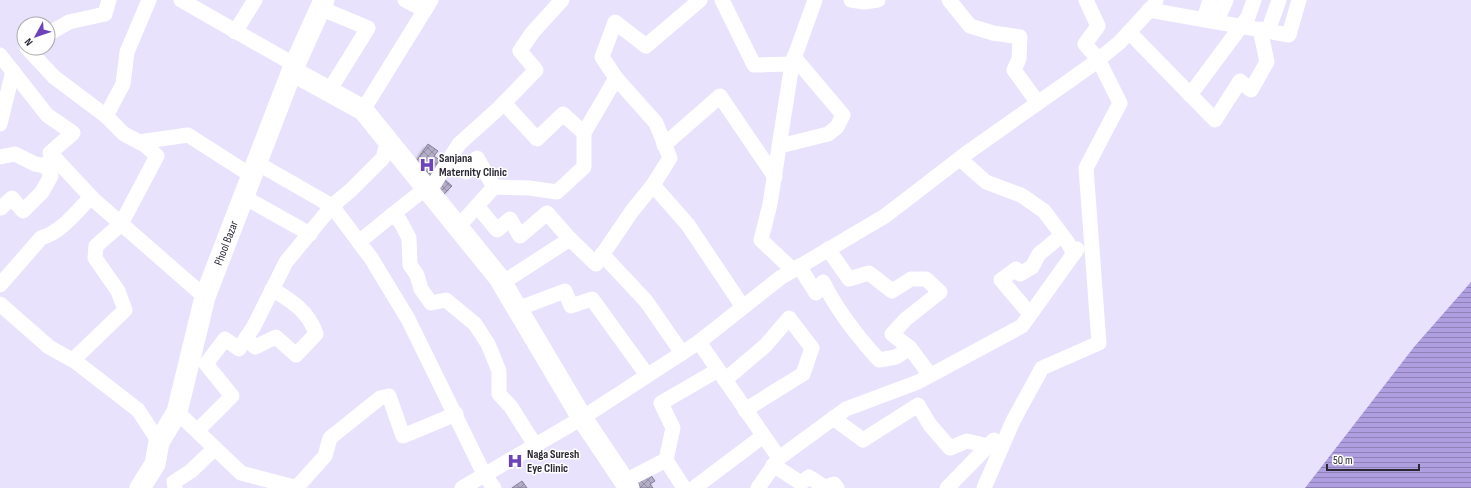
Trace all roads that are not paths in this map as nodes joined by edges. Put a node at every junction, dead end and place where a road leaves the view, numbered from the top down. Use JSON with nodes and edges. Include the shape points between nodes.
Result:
{"nodes":[{"id":1,"x":109,"y":0,"type":"edge"},
{"id":2,"x":149,"y":0,"type":"edge"},
{"id":3,"x":181,"y":0,"type":"edge"},
{"id":4,"x":255,"y":0,"type":"edge"},
{"id":5,"x":405,"y":0,"type":"edge"},
{"id":6,"x":562,"y":0,"type":"edge"},
{"id":7,"x":700,"y":0,"type":"edge"},
{"id":8,"x":722,"y":0,"type":"edge"},
{"id":9,"x":815,"y":0,"type":"edge"},
{"id":10,"x":851,"y":0,"type":"edge"},
{"id":11,"x":878,"y":0,"type":"edge"},
{"id":12,"x":949,"y":0,"type":"edge"},
{"id":13,"x":1086,"y":0,"type":"edge"},
{"id":14,"x":1210,"y":0,"type":"edge"},
{"id":15,"x":1226,"y":0,"type":"edge"},
{"id":16,"x":1254,"y":0,"type":"edge"},
{"id":17,"x":1279,"y":0,"type":"edge"},
{"id":18,"x":1299,"y":0,"type":"edge"},
{"id":19,"x":322,"y":4,"type":"edge"},
{"id":20,"x":428,"y":5,"type":"edge"},
{"id":21,"x":1153,"y":5,"type":"edge"},
{"id":22,"x":1211,"y":20,"type":"junction"},
{"id":23,"x":1242,"y":26,"type":"junction"},
{"id":24,"x":56,"y":29,"type":"edge"},
{"id":25,"x":1264,"y":30,"type":"junction"},
{"id":26,"x":235,"y":32,"type":"junction"},
{"id":27,"x":1129,"y":32,"type":"junction"},
{"id":28,"x":0,"y":55,"type":"edge"},
{"id":29,"x":34,"y":56,"type":"edge"},
{"id":30,"x":1098,"y":59,"type":"junction"},
{"id":31,"x":793,"y":61,"type":"junction"},
{"id":32,"x":293,"y":68,"type":"junction"},
{"id":33,"x":13,"y":71,"type":"junction"},
{"id":34,"x":616,"y":78,"type":"junction"},
{"id":35,"x":329,"y":91,"type":"junction"},
{"id":36,"x":1190,"y":95,"type":"junction"},
{"id":37,"x":504,"y":103,"type":"junction"},
{"id":38,"x":1038,"y":103,"type":"junction"},
{"id":39,"x":363,"y":110,"type":"junction"},
{"id":40,"x":106,"y":116,"type":"junction"},
{"id":41,"x":0,"y":124,"type":"edge"},
{"id":42,"x":584,"y":133,"type":"junction"},
{"id":43,"x":388,"y":140,"type":"junction"},
{"id":44,"x":139,"y":142,"type":"junction"},
{"id":45,"x":664,"y":145,"type":"junction"},
{"id":46,"x":780,"y":146,"type":"junction"},
{"id":47,"x":0,"y":157,"type":"edge"},
{"id":48,"x":449,"y":159,"type":"junction"},
{"id":49,"x":960,"y":159,"type":"junction"},
{"id":50,"x":49,"y":160,"type":"junction"},
{"id":51,"x":254,"y":169,"type":"junction"},
{"id":52,"x":775,"y":177,"type":"junction"},
{"id":53,"x":653,"y":185,"type":"junction"},
{"id":54,"x":494,"y":187,"type":"junction"},
{"id":55,"x":428,"y":190,"type":"junction"},
{"id":56,"x":91,"y":197,"type":"junction"},
{"id":57,"x":244,"y":197,"type":"junction"},
{"id":58,"x":332,"y":206,"type":"junction"},
{"id":59,"x":476,"y":206,"type":"junction"},
{"id":60,"x":0,"y":207,"type":"edge"},
{"id":61,"x":392,"y":215,"type":"junction"},
{"id":62,"x":121,"y":224,"type":"junction"},
{"id":63,"x":458,"y":227,"type":"junction"},
{"id":64,"x":310,"y":234,"type":"junction"},
{"id":65,"x":1062,"y":235,"type":"junction"},
{"id":66,"x":570,"y":239,"type":"junction"},
{"id":67,"x":358,"y":242,"type":"junction"},
{"id":68,"x":828,"y":249,"type":"junction"},
{"id":69,"x":602,"y":254,"type":"junction"},
{"id":70,"x":796,"y":268,"type":"junction"},
{"id":71,"x":502,"y":283,"type":"junction"},
{"id":72,"x":0,"y":285,"type":"edge"},
{"id":73,"x":272,"y":289,"type":"junction"},
{"id":74,"x":205,"y":297,"type":"junction"},
{"id":75,"x":0,"y":304,"type":"edge"},
{"id":76,"x":743,"y":307,"type":"junction"},
{"id":77,"x":517,"y":309,"type":"junction"},
{"id":78,"x":1030,"y":314,"type":"junction"},
{"id":79,"x":246,"y":338,"type":"junction"},
{"id":80,"x":699,"y":342,"type":"junction"},
{"id":81,"x":910,"y":348,"type":"junction"},
{"id":82,"x":682,"y":353,"type":"junction"},
{"id":83,"x":72,"y":360,"type":"junction"},
{"id":84,"x":722,"y":375,"type":"junction"},
{"id":85,"x":930,"y":375,"type":"junction"},
{"id":86,"x":647,"y":376,"type":"junction"},
{"id":87,"x":745,"y":410,"type":"junction"},
{"id":88,"x":177,"y":412,"type":"junction"},
{"id":89,"x":456,"y":414,"type":"junction"},
{"id":90,"x":582,"y":418,"type":"junction"},
{"id":91,"x":833,"y":418,"type":"junction"},
{"id":92,"x":1013,"y":420,"type":"junction"},
{"id":93,"x":198,"y":430,"type":"junction"},
{"id":94,"x":763,"y":436,"type":"junction"},
{"id":95,"x":159,"y":442,"type":"junction"},
{"id":96,"x":535,"y":445,"type":"junction"},
{"id":97,"x":988,"y":446,"type":"junction"},
{"id":98,"x":215,"y":448,"type":"junction"},
{"id":99,"x":666,"y":460,"type":"junction"},
{"id":100,"x":776,"y":462,"type":"junction"},
{"id":101,"x":484,"y":474,"type":"junction"},
{"id":102,"x":627,"y":485,"type":"edge"},
{"id":103,"x":140,"y":488,"type":"edge"},
{"id":104,"x":175,"y":488,"type":"edge"},
{"id":105,"x":297,"y":488,"type":"edge"},
{"id":106,"x":462,"y":488,"type":"edge"},
{"id":107,"x":494,"y":488,"type":"edge"},
{"id":108,"x":684,"y":488,"type":"edge"},
{"id":109,"x":694,"y":488,"type":"edge"},
{"id":110,"x":758,"y":488,"type":"edge"},
{"id":111,"x":838,"y":488,"type":"edge"},
{"id":112,"x":947,"y":488,"type":"edge"},
{"id":113,"x":984,"y":488,"type":"edge"}],
"edges":[{"from":1,"to":24,"type":"street","via":[[105,14],[69,22]]},
{"from":2,"to":40,"type":"street","via":[[127,52],[123,84]]},
{"from":3,"to":26,"type":"street"},
{"from":4,"to":26,"type":"street"},
{"from":5,"to":20,"type":"street"},
{"from":6,"to":37,"type":"street","via":[[532,33],[520,51],[536,70]]},
{"from":7,"to":34,"type":"street","via":[[646,46],[615,22],[602,57]]},
{"from":8,"to":31,"type":"street","via":[[754,65]]},
{"from":9,"to":31,"type":"street"},
{"from":10,"to":11,"type":"street"},
{"from":12,"to":38,"type":"street","via":[[970,26],[1020,37],[1019,59],[1014,70]]},
{"from":13,"to":30,"type":"street","via":[[1098,26],[1085,44]]},
{"from":14,"to":22,"type":"street"},
{"from":15,"to":22,"type":"street"},
{"from":16,"to":23,"type":"street"},
{"from":17,"to":25,"type":"street"},
{"from":18,"to":25,"type":"street","via":[[1289,35]]},
{"from":19,"to":32,"type":"street","name":"Phool Bazar"},
{"from":19,"to":35,"type":"street","via":[[368,28]]},
{"from":20,"to":39,"type":"street"},
{"from":21,"to":22,"type":"street"},
{"from":21,"to":27,"type":"street"},
{"from":22,"to":23,"type":"street"},
{"from":23,"to":25,"type":"street"},
{"from":23,"to":36,"type":"street"},
{"from":25,"to":36,"type":"street","via":[[1267,62],[1251,90],[1240,81],[1215,120]]},
{"from":26,"to":32,"type":"street"},
{"from":27,"to":30,"type":"street"},
{"from":27,"to":36,"type":"street"},
{"from":28,"to":33,"type":"street"},
{"from":29,"to":40,"type":"street","via":[[54,77]]},
{"from":30,"to":38,"type":"street"},
{"from":30,"to":92,"type":"street","via":[[1120,102],[1086,168],[1098,343],[1042,368]]},
{"from":31,"to":46,"type":"street"},
{"from":31,"to":46,"type":"street","via":[[843,115],[837,127],[828,134]]},
{"from":32,"to":35,"type":"street"},
{"from":32,"to":51,"type":"street","name":"Phool Bazar"},
{"from":33,"to":41,"type":"street"},
{"from":33,"to":50,"type":"street","via":[[47,115],[73,133],[50,152]]},
{"from":34,"to":42,"type":"street"},
{"from":34,"to":45,"type":"street","via":[[656,123]]},
{"from":35,"to":39,"type":"street"},
{"from":37,"to":42,"type":"street","via":[[537,139],[563,114]]},
{"from":37,"to":48,"type":"street","via":[[459,144]]},
{"from":38,"to":49,"type":"street"},
{"from":39,"to":43,"type":"street"},
{"from":40,"to":44,"type":"street","via":[[124,134]]},
{"from":42,"to":54,"type":"street","via":[[584,167],[557,192]]},
{"from":43,"to":55,"type":"street"},
{"from":43,"to":58,"type":"street","via":[[383,158]]},
{"from":44,"to":51,"type":"street","via":[[188,134]]},
{"from":44,"to":62,"type":"street","via":[[157,156]]},
{"from":45,"to":52,"type":"street","via":[[720,96]]},
{"from":45,"to":53,"type":"street","via":[[670,158]]},
{"from":46,"to":52,"type":"street"},
{"from":47,"to":50,"type":"street","via":[[15,154],[35,164]]},
{"from":48,"to":54,"type":"street","via":[[466,172],[477,158]]},
{"from":48,"to":55,"type":"street"},
{"from":49,"to":65,"type":"street","via":[[986,182],[1021,195],[1044,211]]},
{"from":49,"to":68,"type":"street","via":[[885,216]]},
{"from":50,"to":56,"type":"street"},
{"from":50,"to":60,"type":"street","via":[[51,176],[42,192],[23,211],[12,198]]},
{"from":51,"to":57,"type":"street","name":"Phool Bazar"},
{"from":51,"to":58,"type":"street"},
{"from":52,"to":70,"type":"street","via":[[761,240]]},
{"from":53,"to":69,"type":"street"},
{"from":53,"to":76,"type":"street","via":[[688,225]]},
{"from":54,"to":59,"type":"street"},
{"from":55,"to":61,"type":"street"},
{"from":55,"to":63,"type":"street"},
{"from":56,"to":62,"type":"street"},
{"from":56,"to":72,"type":"street","via":[[64,224],[50,235],[41,238]]},
{"from":57,"to":64,"type":"street"},
{"from":57,"to":74,"type":"street","name":"Phool Bazar"},
{"from":58,"to":64,"type":"street"},
{"from":58,"to":67,"type":"street"},
{"from":59,"to":63,"type":"street"},
{"from":59,"to":66,"type":"street","via":[[497,230],[510,218],[520,236],[547,213]]},
{"from":61,"to":67,"type":"street"},
{"from":61,"to":96,"type":"street","via":[[400,221],[409,238],[410,265],[417,275],[420,289],[431,303],[446,300],[475,324],[488,344],[500,371],[499,394]]},
{"from":62,"to":74,"type":"street"},
{"from":62,"to":83,"type":"street","via":[[96,246],[95,258],[118,291],[126,310]]},
{"from":63,"to":71,"type":"street"},
{"from":64,"to":73,"type":"street","via":[[286,262]]},
{"from":65,"to":78,"type":"street","via":[[1075,252]]},
{"from":65,"to":78,"type":"street","via":[[1039,254],[1032,267],[1020,274],[1016,269],[1001,280]]},
{"from":66,"to":69,"type":"street","via":[[596,264]]},
{"from":66,"to":71,"type":"street"},
{"from":67,"to":89,"type":"street","via":[[408,319]]},
{"from":68,"to":70,"type":"street"},
{"from":68,"to":81,"type":"street","via":[[849,279],[869,273],[892,292],[911,279],[926,279],[940,292],[906,319],[892,334]]},
{"from":69,"to":82,"type":"street","via":[[646,301]]},
{"from":70,"to":76,"type":"street"},
{"from":70,"to":81,"type":"street","via":[[816,293],[823,282],[852,330],[879,360],[896,357]]},
{"from":71,"to":77,"type":"street"},
{"from":73,"to":79,"type":"street"},
{"from":73,"to":79,"type":"street","via":[[294,302],[313,322],[316,334],[296,355],[276,337],[255,347]]},
{"from":74,"to":88,"type":"street","name":"Phool Bazar"},
{"from":75,"to":83,"type":"street","via":[[49,347]]},
{"from":76,"to":80,"type":"street"},
{"from":77,"to":86,"type":"street","via":[[565,291],[571,306],[592,299]]},
{"from":77,"to":90,"type":"street"},
{"from":78,"to":85,"type":"street","via":[[1022,326]]},
{"from":79,"to":93,"type":"street","via":[[239,349],[225,340],[206,364],[232,396]]},
{"from":80,"to":82,"type":"street"},
{"from":80,"to":84,"type":"street"},
{"from":81,"to":85,"type":"street"},
{"from":82,"to":86,"type":"street"},
{"from":83,"to":95,"type":"street","via":[[110,386],[138,410]]},
{"from":84,"to":87,"type":"street"},
{"from":84,"to":87,"type":"street","via":[[766,345],[789,318],[812,348],[803,374]]},
{"from":84,"to":99,"type":"street","via":[[661,403],[673,428]]},
{"from":85,"to":91,"type":"street","via":[[846,409]]},
{"from":86,"to":90,"type":"street"},
{"from":87,"to":94,"type":"street"},
{"from":88,"to":93,"type":"street"},
{"from":88,"to":95,"type":"street","name":"Phool Bazar"},
{"from":89,"to":101,"type":"street"},
{"from":89,"to":105,"type":"street","via":[[403,436],[389,396],[380,398],[330,438],[324,456]]},
{"from":90,"to":96,"type":"street"},
{"from":90,"to":102,"type":"street"},
{"from":91,"to":97,"type":"street","via":[[864,440],[918,405],[930,425],[950,448],[967,441]]},
{"from":91,"to":100,"type":"street"},
{"from":92,"to":97,"type":"street"},
{"from":92,"to":113,"type":"street"},
{"from":93,"to":98,"type":"street"},
{"from":94,"to":100,"type":"street"},
{"from":94,"to":109,"type":"street"},
{"from":95,"to":103,"type":"street","name":"Phool Bazar","via":[[155,464]]},
{"from":96,"to":101,"type":"street"},
{"from":97,"to":112,"type":"street"},
{"from":98,"to":104,"type":"street","via":[[192,471],[174,482]]},
{"from":98,"to":105,"type":"street","via":[[241,473]]},
{"from":99,"to":102,"type":"street"},
{"from":99,"to":108,"type":"street"},
{"from":100,"to":110,"type":"street"},
{"from":100,"to":111,"type":"street","via":[[801,484],[809,477],[825,487],[834,484]]},
{"from":101,"to":106,"type":"street"},
{"from":101,"to":107,"type":"street"}]}
